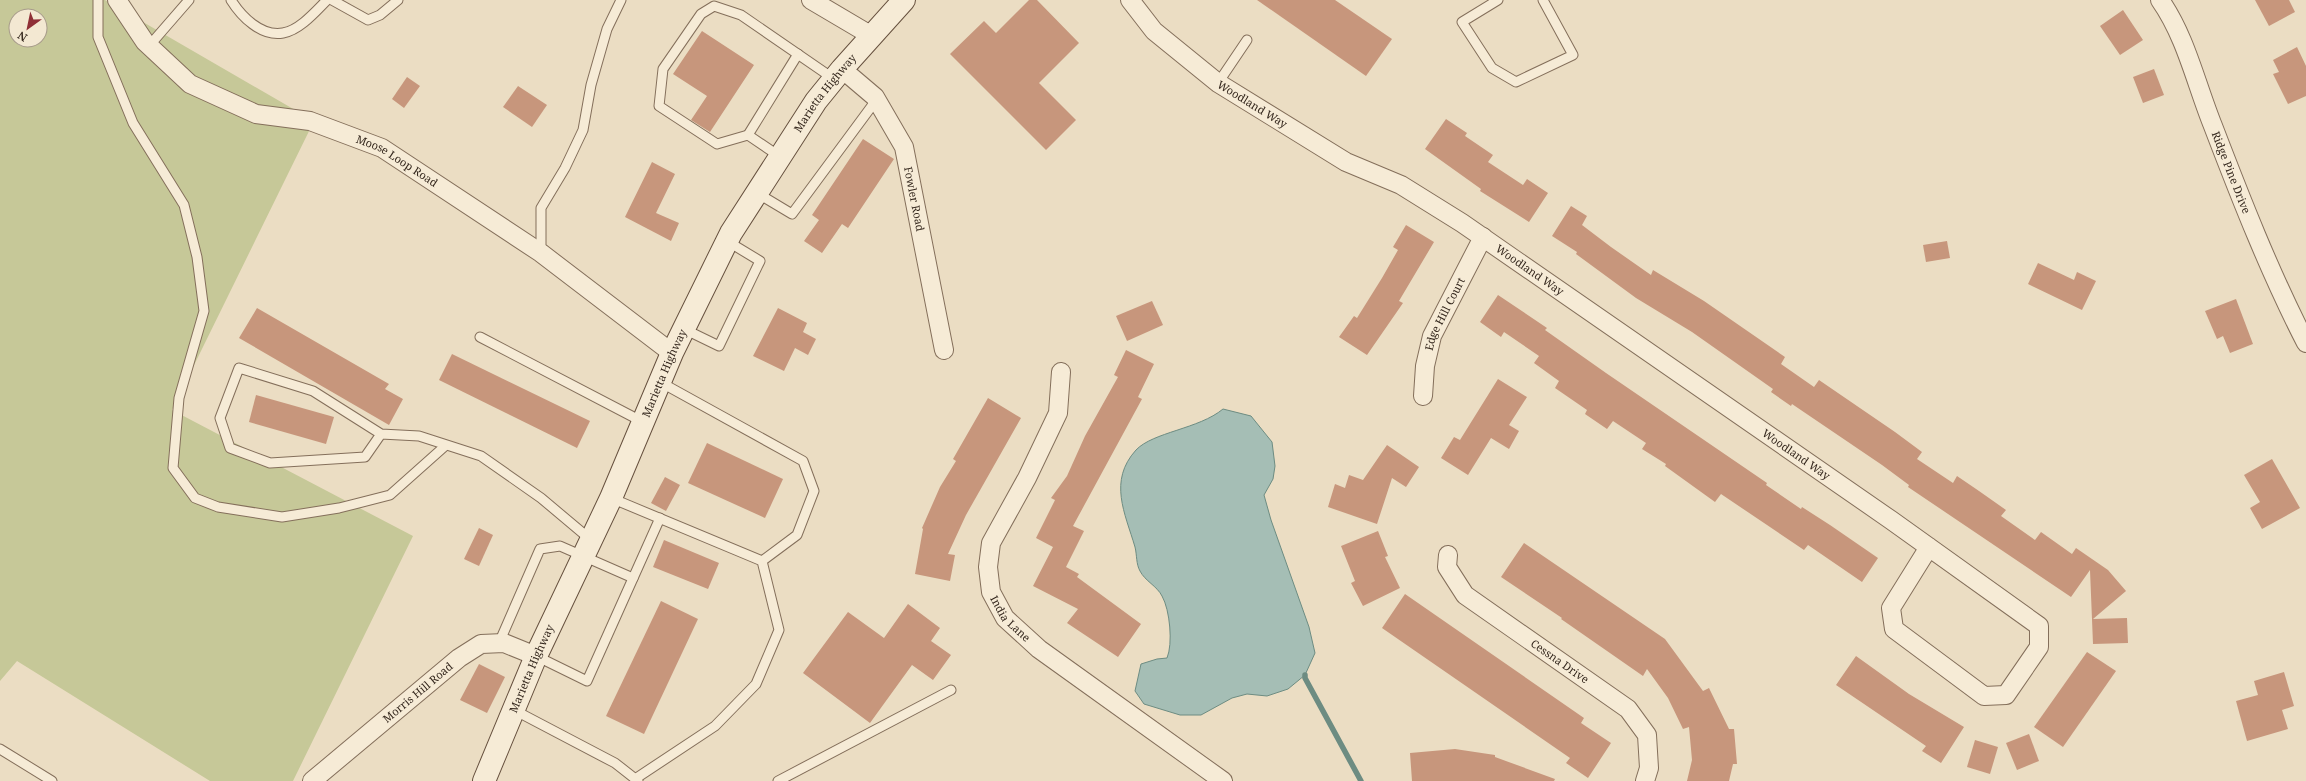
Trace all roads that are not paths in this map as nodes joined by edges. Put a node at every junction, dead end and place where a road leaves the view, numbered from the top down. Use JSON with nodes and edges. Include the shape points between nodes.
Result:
{"nodes":[{"id":1,"x":98,"y":0,"type":"edge"},
{"id":2,"x":117,"y":0,"type":"edge"},
{"id":3,"x":188,"y":0,"type":"edge"},
{"id":4,"x":231,"y":0,"type":"edge"},
{"id":5,"x":327,"y":0,"type":"edge"},
{"id":6,"x":332,"y":0,"type":"edge"},
{"id":7,"x":398,"y":0,"type":"edge"},
{"id":8,"x":621,"y":0,"type":"edge"},
{"id":9,"x":811,"y":0,"type":"edge"},
{"id":10,"x":904,"y":0,"type":"edge"},
{"id":11,"x":1130,"y":0,"type":"edge"},
{"id":12,"x":1498,"y":0,"type":"edge"},
{"id":13,"x":1543,"y":0,"type":"edge"},
{"id":14,"x":2160,"y":0,"type":"edge"},
{"id":15,"x":872,"y":36,"type":"junction"},
{"id":16,"x":1247,"y":40,"type":"dead end"},
{"id":17,"x":149,"y":46,"type":"junction"},
{"id":18,"x":798,"y":54,"type":"junction"},
{"id":19,"x":838,"y":74,"type":"junction"},
{"id":20,"x":1218,"y":83,"type":"junction"},
{"id":21,"x":877,"y":99,"type":"junction"},
{"id":22,"x":748,"y":135,"type":"junction"},
{"id":23,"x":780,"y":156,"type":"junction"},
{"id":24,"x":757,"y":193,"type":"junction"},
{"id":25,"x":1483,"y":237,"type":"junction"},
{"id":26,"x":727,"y":241,"type":"junction"},
{"id":27,"x":541,"y":253,"type":"junction"},
{"id":28,"x":684,"y":329,"type":"junction"},
{"id":29,"x":480,"y":337,"type":"dead end"},
{"id":30,"x":2306,"y":343,"type":"edge"},
{"id":31,"x":944,"y":350,"type":"dead end"},
{"id":32,"x":672,"y":353,"type":"junction"},
{"id":33,"x":1061,"y":372,"type":"dead end"},
{"id":34,"x":660,"y":382,"type":"junction"},
{"id":35,"x":1423,"y":396,"type":"dead end"},
{"id":36,"x":643,"y":422,"type":"junction"},
{"id":37,"x":380,"y":434,"type":"junction"},
{"id":38,"x":445,"y":446,"type":"junction"},
{"id":39,"x":611,"y":498,"type":"junction"},
{"id":40,"x":660,"y":518,"type":"junction"},
{"id":41,"x":1929,"y":547,"type":"junction"},
{"id":42,"x":587,"y":548,"type":"junction"},
{"id":43,"x":1448,"y":555,"type":"dead end"},
{"id":44,"x":762,"y":562,"type":"junction"},
{"id":45,"x":633,"y":578,"type":"junction"},
{"id":46,"x":499,"y":643,"type":"junction"},
{"id":47,"x":536,"y":656,"type":"junction"},
{"id":48,"x":951,"y":690,"type":"dead end"},
{"id":49,"x":514,"y":710,"type":"junction"},
{"id":50,"x":0,"y":749,"type":"edge"},
{"id":51,"x":636,"y":780,"type":"edge"},
{"id":52,"x":52,"y":781,"type":"edge"},
{"id":53,"x":312,"y":781,"type":"edge"},
{"id":54,"x":484,"y":781,"type":"edge"},
{"id":55,"x":778,"y":781,"type":"edge"},
{"id":56,"x":1223,"y":781,"type":"edge"},
{"id":57,"x":1645,"y":781,"type":"edge"}],
"edges":[{"from":1,"to":38,"type":"lane","via":[[98,37],[133,123],[184,205],[197,256],[204,311],[179,398],[173,468],[195,498],[218,507],[282,517],[339,508],[390,495]]},
{"from":2,"to":17,"type":"street","name":"Moose Loop Road"},
{"from":3,"to":17,"type":"lane"},
{"from":4,"to":5,"type":"lane","via":[[239,13],[252,24],[270,32],[283,33],[311,16]]},
{"from":6,"to":7,"type":"lane","via":[[368,20],[380,15]]},
{"from":8,"to":27,"type":"lane","via":[[607,29],[591,85],[583,130],[565,168],[541,208]]},
{"from":9,"to":15,"type":"street"},
{"from":10,"to":15,"type":"main road","name":"Marietta Highway"},
{"from":11,"to":20,"type":"street","name":"Woodland Way","via":[[1154,31]]},
{"from":12,"to":13,"type":"lane","via":[[1462,22],[1492,68],[1516,82],[1573,55]]},
{"from":14,"to":30,"type":"street","name":"Ridge Pine Drive","via":[[2170,14],[2199,84],[2212,124],[2279,290]]},
{"from":15,"to":19,"type":"main road","name":"Marietta Highway"},
{"from":16,"to":20,"type":"lane"},
{"from":17,"to":27,"type":"street","name":"Moose Loop Road","via":[[190,84],[256,114],[310,121],[382,148]]},
{"from":18,"to":19,"type":"lane"},
{"from":18,"to":22,"type":"lane"},
{"from":18,"to":22,"type":"lane","via":[[741,15],[714,6],[701,14],[663,69],[659,106],[717,144]]},
{"from":19,"to":21,"type":"street","name":"Fowler Road"},
{"from":19,"to":23,"type":"main road","name":"Marietta Highway","via":[[816,101]]},
{"from":20,"to":25,"type":"street","name":"Woodland Way","via":[[1346,162],[1401,185]]},
{"from":21,"to":24,"type":"lane","via":[[792,214]]},
{"from":21,"to":31,"type":"street","name":"Fowler Road","via":[[904,147]]},
{"from":22,"to":23,"type":"lane"},
{"from":23,"to":24,"type":"main road","name":"Marietta Highway"},
{"from":24,"to":26,"type":"main road","name":"Marietta Highway"},
{"from":25,"to":35,"type":"street","name":"Edge Hill Court","via":[[1432,336],[1425,366]]},
{"from":25,"to":41,"type":"street","name":"Woodland Way"},
{"from":26,"to":28,"type":"main road","name":"Marietta Highway"},
{"from":26,"to":28,"type":"lane","via":[[760,261],[719,346]]},
{"from":27,"to":32,"type":"street","name":"Moose Loop Road"},
{"from":28,"to":32,"type":"main road","name":"Marietta Highway"},
{"from":29,"to":36,"type":"lane"},
{"from":32,"to":34,"type":"main road","name":"Marietta Highway"},
{"from":33,"to":56,"type":"street","name":"India Lane","via":[[1058,413],[1027,478],[991,543],[988,567],[991,592],[1005,618],[1038,649]]},
{"from":34,"to":36,"type":"main road","name":"Marietta Highway"},
{"from":34,"to":44,"type":"lane","via":[[803,461],[814,491],[797,535]]},
{"from":36,"to":39,"type":"main road","name":"Marietta Highway"},
{"from":37,"to":37,"type":"lane","via":[[313,391],[239,368],[220,418],[230,448],[270,463],[365,457]]},
{"from":37,"to":38,"type":"lane","via":[[419,436]]},
{"from":38,"to":42,"type":"lane","via":[[481,456],[541,498]]},
{"from":39,"to":40,"type":"lane"},
{"from":39,"to":42,"type":"main road","name":"Marietta Highway"},
{"from":40,"to":44,"type":"lane"},
{"from":40,"to":45,"type":"lane"},
{"from":41,"to":41,"type":"street","name":"Woodland Way","via":[[2039,626],[2039,648],[2006,695],[1984,696],[1894,629],[1891,608]]},
{"from":42,"to":45,"type":"lane"},
{"from":42,"to":46,"type":"lane","via":[[540,548]]},
{"from":42,"to":47,"type":"main road","name":"Marietta Highway"},
{"from":43,"to":57,"type":"street","name":"Cessna Drive","via":[[1447,567],[1465,595],[1628,709],[1647,735],[1649,768]]},
{"from":44,"to":51,"type":"lane","via":[[779,630],[756,684],[715,726]]},
{"from":45,"to":47,"type":"lane","via":[[587,681]]},
{"from":46,"to":47,"type":"street","name":"Morris Hill Road"},
{"from":46,"to":53,"type":"street","name":"Morris Hill Road","via":[[481,644],[459,658]]},
{"from":47,"to":49,"type":"main road","name":"Marietta Highway"},
{"from":48,"to":55,"type":"lane"},
{"from":49,"to":51,"type":"lane","via":[[615,763]]},
{"from":49,"to":54,"type":"main road","name":"Marietta Highway"},
{"from":50,"to":52,"type":"lane"}]}
